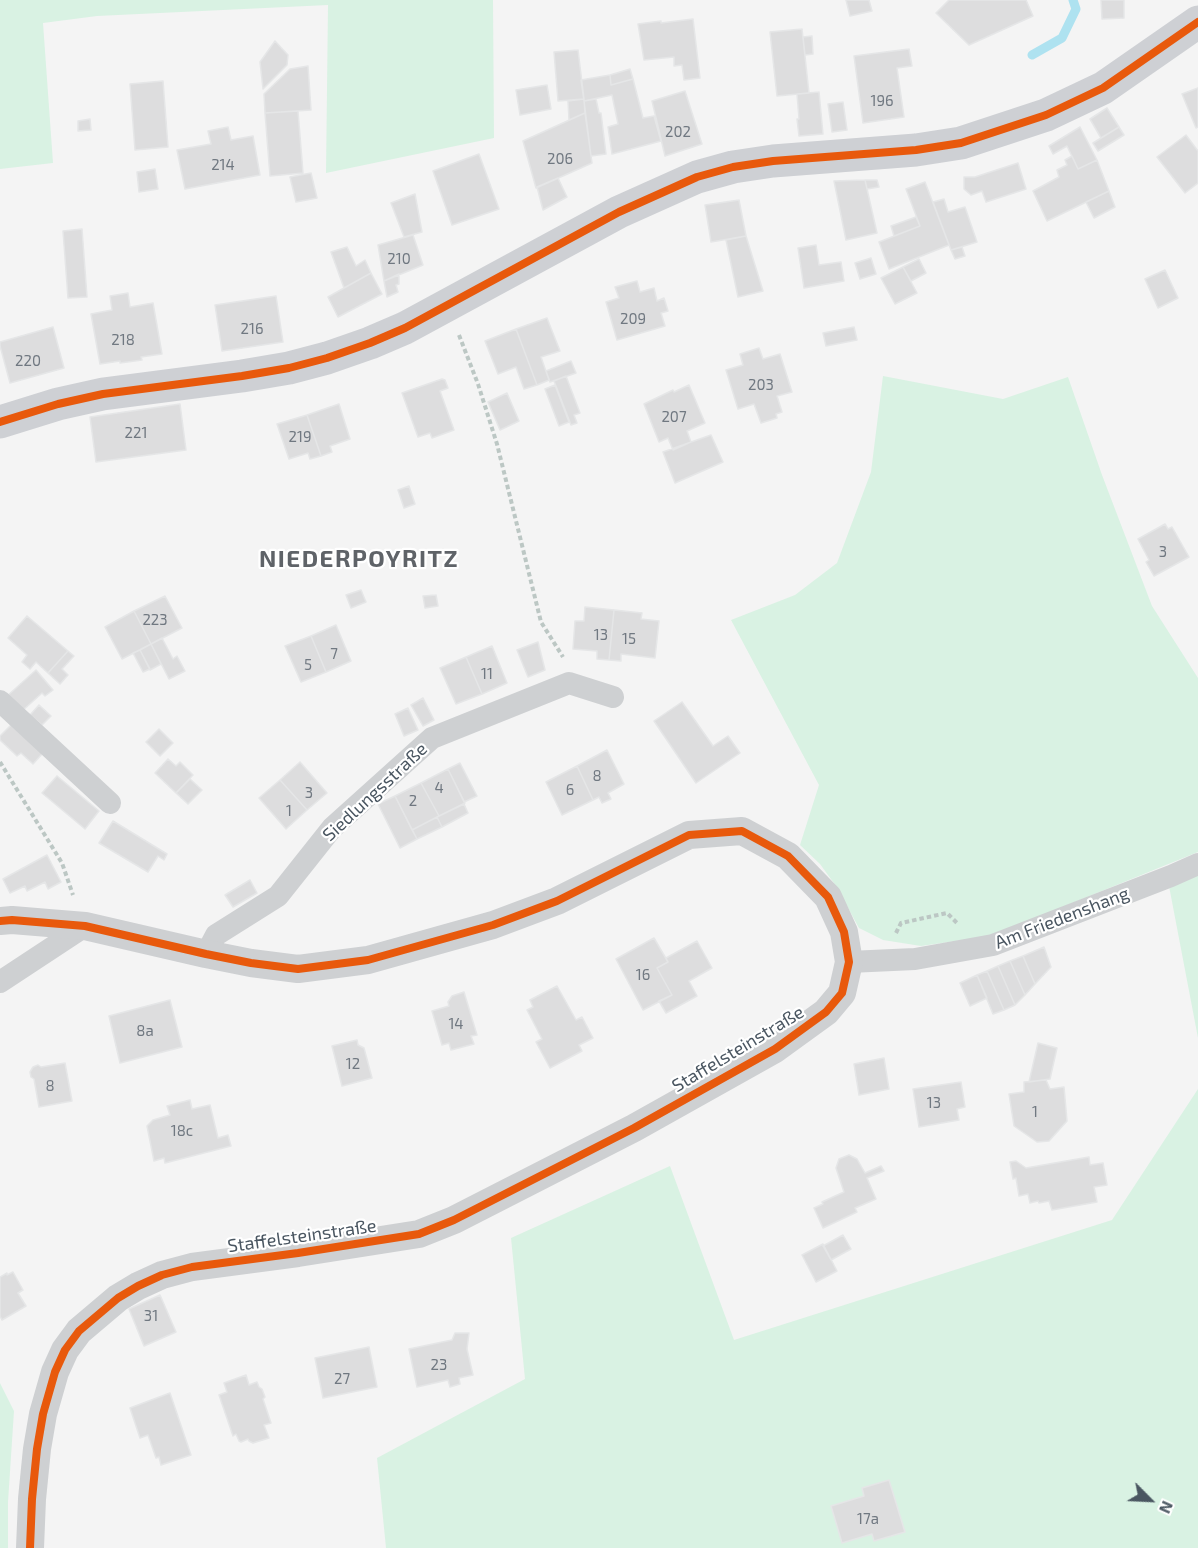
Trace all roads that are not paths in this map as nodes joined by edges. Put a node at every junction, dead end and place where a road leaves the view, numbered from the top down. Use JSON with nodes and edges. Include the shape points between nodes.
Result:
{"nodes":[{"id":1,"x":1198,"y":22,"type":"edge"},
{"id":2,"x":0,"y":422,"type":"edge"},
{"id":3,"x":613,"y":697,"type":"dead end"},
{"id":4,"x":0,"y":701,"type":"edge"},
{"id":5,"x":110,"y":803,"type":"dead end"},
{"id":6,"x":1198,"y":864,"type":"edge"},
{"id":7,"x":0,"y":921,"type":"edge"},
{"id":8,"x":85,"y":926,"type":"junction"},
{"id":9,"x":206,"y":954,"type":"junction"},
{"id":10,"x":849,"y":962,"type":"junction"},
{"id":11,"x":0,"y":982,"type":"edge"},
{"id":12,"x":30,"y":1548,"type":"edge"}],
"edges":[{"from":1,"to":2,"type":"main road","via":[[1103,88],[1046,115],[961,143],[773,161],[697,177],[619,212],[405,328],[360,347],[289,368],[92,397]]},
{"from":3,"to":9,"type":"street","name":"Siedlungsstraße","via":[[569,683],[432,738],[332,828],[278,896],[216,935]]},
{"from":4,"to":5,"type":"street"},
{"from":6,"to":10,"type":"street","name":"Am Friedenshang","via":[[993,945],[915,959]]},
{"from":7,"to":8,"type":"street","name":"Staffelsteinstraße"},
{"from":8,"to":9,"type":"street","name":"Staffelsteinstraße"},
{"from":8,"to":11,"type":"street"},
{"from":9,"to":10,"type":"street","name":"Staffelsteinstraße","via":[[298,969],[368,960],[493,925],[556,901],[689,835],[742,831],[788,856],[828,897],[844,932]]},
{"from":10,"to":12,"type":"street","name":"Staffelsteinstraße","via":[[842,993],[826,1012],[775,1049],[634,1128],[454,1220],[419,1234],[192,1267],[162,1275],[118,1298],[78,1331],[55,1372],[37,1449]]}]}
